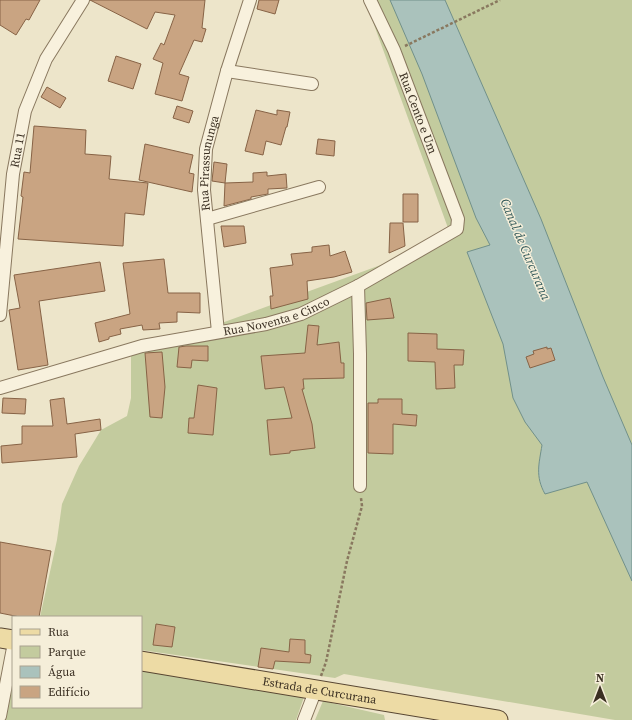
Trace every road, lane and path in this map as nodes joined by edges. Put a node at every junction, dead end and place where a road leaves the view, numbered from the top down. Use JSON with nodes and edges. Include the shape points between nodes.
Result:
{"nodes":[{"id":1,"x":83,"y":0,"type":"edge"},
{"id":2,"x":250,"y":0,"type":"edge"},
{"id":3,"x":370,"y":0,"type":"edge"},
{"id":4,"x":500,"y":0,"type":"edge"},
{"id":5,"x":406,"y":46,"type":"dead end"},
{"id":6,"x":227,"y":71,"type":"junction"},
{"id":7,"x":312,"y":84,"type":"dead end"},
{"id":8,"x":319,"y":187,"type":"dead end"},
{"id":9,"x":207,"y":219,"type":"junction"},
{"id":10,"x":457,"y":229,"type":"joint"},
{"id":11,"x":358,"y":286,"type":"junction"},
{"id":12,"x":0,"y":315,"type":"edge"},
{"id":13,"x":218,"y":332,"type":"junction"},
{"id":14,"x":0,"y":388,"type":"edge"},
{"id":15,"x":360,"y":486,"type":"joint"},
{"id":16,"x":0,"y":638,"type":"edge"},
{"id":17,"x":12,"y":640,"type":"edge"},
{"id":18,"x":12,"y":653,"type":"edge"},
{"id":19,"x":142,"y":661,"type":"edge"},
{"id":20,"x":316,"y":689,"type":"junction"},
{"id":21,"x":0,"y":716,"type":"edge"},
{"id":22,"x":304,"y":720,"type":"edge"},
{"id":23,"x":498,"y":720,"type":"edge"}],
"edges":[{"from":1,"to":12,"type":"street","name":"Rua 11","via":[[46,59],[25,111],[13,174]]},
{"from":2,"to":6,"type":"street","name":"Rua Pirassununga"},
{"from":3,"to":10,"type":"street","name":"Rua Cento e Um","via":[[394,50],[456,212]]},
{"from":4,"to":5,"type":"path"},
{"from":6,"to":7,"type":"street"},
{"from":6,"to":9,"type":"street","name":"Rua Pirassununga","via":[[206,149],[204,190]]},
{"from":8,"to":9,"type":"street"},
{"from":9,"to":13,"type":"street","name":"Rua Pirassununga"},
{"from":10,"to":11,"type":"street","name":"Rua Noventa e Cinco"},
{"from":11,"to":13,"type":"street","name":"Rua Noventa e Cinco","via":[[301,314],[266,324]]},
{"from":11,"to":15,"type":"street"},
{"from":13,"to":14,"type":"street","name":"Rua Noventa e Cinco","via":[[142,346]]},
{"from":15,"to":20,"type":"path","via":[[362,506],[347,561],[326,662]]},
{"from":16,"to":17,"type":"main road"},
{"from":18,"to":21,"type":"street"},
{"from":19,"to":20,"type":"main road","name":"Estrada de Curcurana"},
{"from":20,"to":22,"type":"street"},
{"from":20,"to":23,"type":"main road","name":"Estrada de Curcurana"}]}
